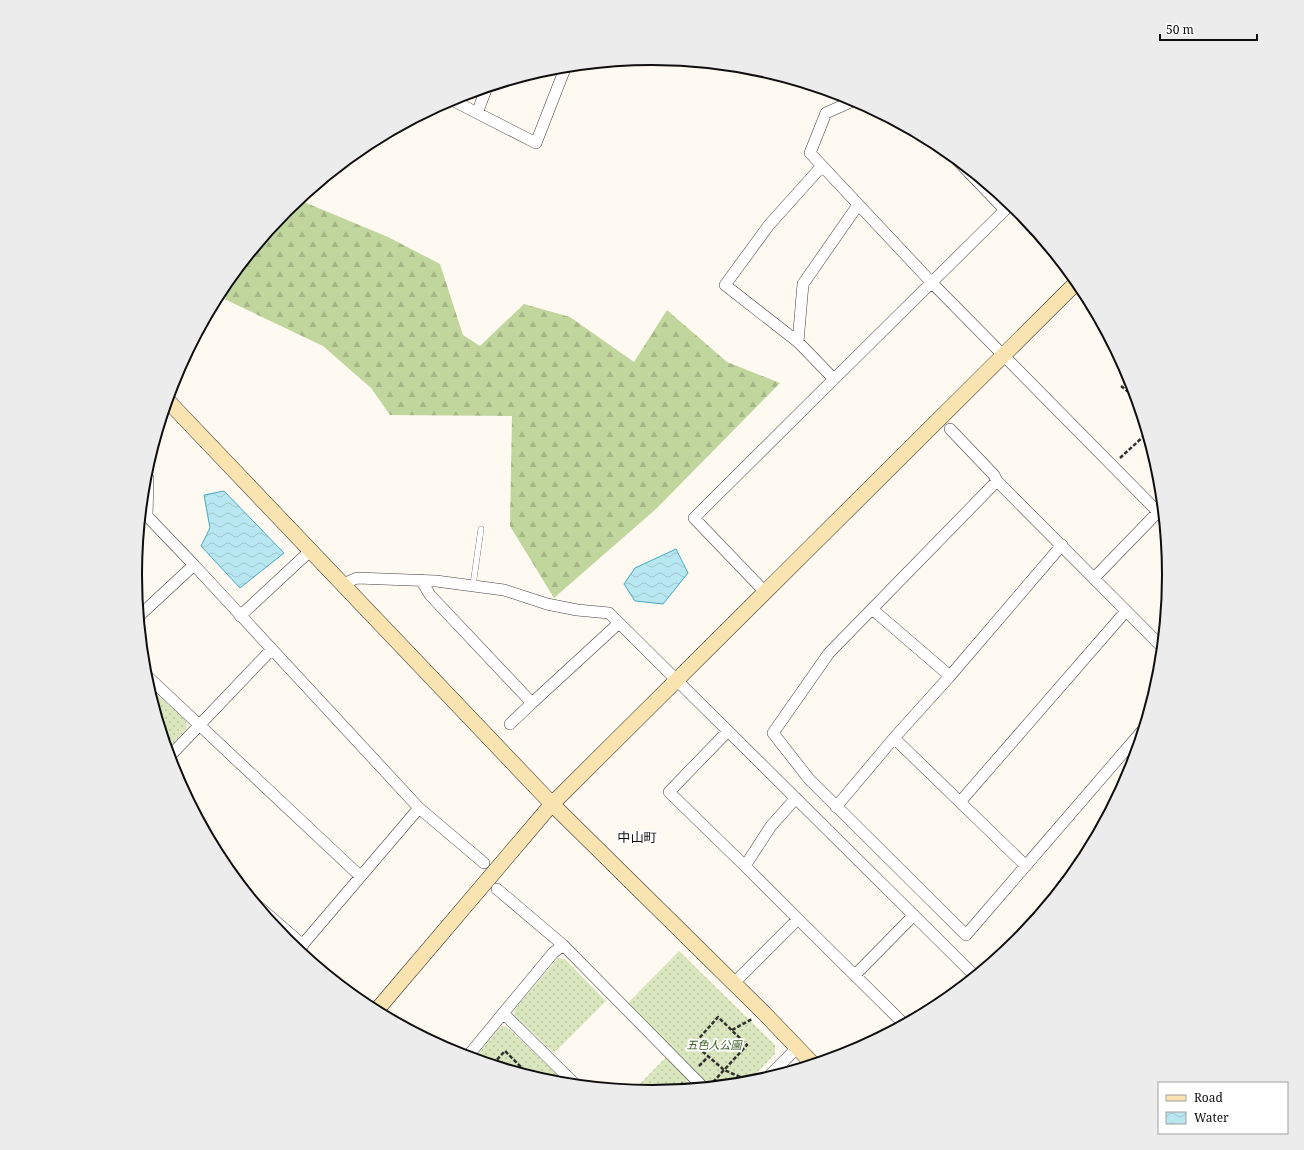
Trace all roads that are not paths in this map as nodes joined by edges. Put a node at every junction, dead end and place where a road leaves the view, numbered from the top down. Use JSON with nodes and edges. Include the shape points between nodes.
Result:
{"nodes":[{"id":1,"x":563,"y":73,"type":"edge"},
{"id":2,"x":485,"y":93,"type":"edge"},
{"id":3,"x":459,"y":103,"type":"edge"},
{"id":4,"x":847,"y":104,"type":"edge"},
{"id":5,"x":477,"y":113,"type":"junction"},
{"id":6,"x":822,"y":166,"type":"junction"},
{"id":7,"x":858,"y":205,"type":"junction"},
{"id":8,"x":1007,"y":208,"type":"edge"},
{"id":9,"x":932,"y":283,"type":"junction"},
{"id":10,"x":1072,"y":287,"type":"edge"},
{"id":11,"x":798,"y":342,"type":"junction"},
{"id":12,"x":1004,"y":356,"type":"junction"},
{"id":13,"x":834,"y":379,"type":"junction"},
{"id":14,"x":172,"y":404,"type":"edge"},
{"id":15,"x":950,"y":429,"type":"dead end"},
{"id":16,"x":997,"y":481,"type":"junction"},
{"id":17,"x":147,"y":500,"type":"edge"},
{"id":18,"x":1158,"y":511,"type":"edge"},
{"id":19,"x":1159,"y":516,"type":"edge"},
{"id":20,"x":481,"y":529,"type":"dead end"},
{"id":21,"x":1062,"y":545,"type":"junction"},
{"id":22,"x":310,"y":551,"type":"junction"},
{"id":23,"x":194,"y":565,"type":"junction"},
{"id":24,"x":1094,"y":578,"type":"junction"},
{"id":25,"x":421,"y":580,"type":"junction"},
{"id":26,"x":343,"y":584,"type":"junction"},
{"id":27,"x":473,"y":585,"type":"junction"},
{"id":28,"x":765,"y":592,"type":"junction"},
{"id":29,"x":872,"y":609,"type":"junction"},
{"id":30,"x":1126,"y":611,"type":"junction"},
{"id":31,"x":143,"y":612,"type":"edge"},
{"id":32,"x":240,"y":616,"type":"junction"},
{"id":33,"x":619,"y":623,"type":"junction"},
{"id":34,"x":1158,"y":643,"type":"edge"},
{"id":35,"x":272,"y":649,"type":"junction"},
{"id":36,"x":950,"y":676,"type":"junction"},
{"id":37,"x":677,"y":680,"type":"junction"},
{"id":38,"x":154,"y":682,"type":"edge"},
{"id":39,"x":532,"y":703,"type":"junction"},
{"id":40,"x":510,"y":724,"type":"dead end"},
{"id":41,"x":199,"y":726,"type":"junction"},
{"id":42,"x":728,"y":731,"type":"junction"},
{"id":43,"x":894,"y":738,"type":"junction"},
{"id":44,"x":1135,"y":739,"type":"edge"},
{"id":45,"x":174,"y":751,"type":"edge"},
{"id":46,"x":796,"y":798,"type":"junction"},
{"id":47,"x":960,"y":802,"type":"junction"},
{"id":48,"x":552,"y":804,"type":"junction"},
{"id":49,"x":836,"y":806,"type":"junction"},
{"id":50,"x":419,"y":808,"type":"junction"},
{"id":51,"x":484,"y":863,"type":"dead end"},
{"id":52,"x":745,"y":866,"type":"junction"},
{"id":53,"x":1026,"y":866,"type":"junction"},
{"id":54,"x":360,"y":876,"type":"junction"},
{"id":55,"x":497,"y":889,"type":"dead end"},
{"id":56,"x":914,"y":915,"type":"junction"},
{"id":57,"x":798,"y":919,"type":"junction"},
{"id":58,"x":563,"y":945,"type":"junction"},
{"id":59,"x":303,"y":946,"type":"edge"},
{"id":60,"x":971,"y":972,"type":"edge"},
{"id":61,"x":855,"y":975,"type":"junction"},
{"id":62,"x":733,"y":984,"type":"junction"},
{"id":63,"x":380,"y":1006,"type":"edge"},
{"id":64,"x":503,"y":1013,"type":"junction"},
{"id":65,"x":900,"y":1020,"type":"edge"},
{"id":66,"x":797,"y":1048,"type":"junction"},
{"id":67,"x":471,"y":1052,"type":"edge"},
{"id":68,"x":809,"y":1060,"type":"edge"},
{"id":69,"x":775,"y":1070,"type":"edge"},
{"id":70,"x":569,"y":1078,"type":"edge"},
{"id":71,"x":699,"y":1083,"type":"edge"}],
"edges":[{"from":1,"to":5,"type":"street","via":[[536,144]]},
{"from":2,"to":5,"type":"street"},
{"from":3,"to":5,"type":"street"},
{"from":4,"to":6,"type":"street","via":[[826,113],[810,153]]},
{"from":6,"to":7,"type":"street"},
{"from":6,"to":11,"type":"street","via":[[769,225],[725,285]]},
{"from":7,"to":9,"type":"street"},
{"from":7,"to":11,"type":"street","via":[[803,284]]},
{"from":8,"to":9,"type":"street"},
{"from":9,"to":12,"type":"street"},
{"from":9,"to":13,"type":"street"},
{"from":10,"to":12,"type":"street"},
{"from":11,"to":13,"type":"street"},
{"from":12,"to":18,"type":"street"},
{"from":12,"to":28,"type":"street"},
{"from":13,"to":28,"type":"street","via":[[694,518]]},
{"from":14,"to":22,"type":"street"},
{"from":15,"to":16,"type":"street"},
{"from":16,"to":21,"type":"street"},
{"from":16,"to":29,"type":"street"},
{"from":17,"to":23,"type":"street","via":[[147,516]]},
{"from":19,"to":24,"type":"street"},
{"from":20,"to":27,"type":"lane"},
{"from":21,"to":24,"type":"street"},
{"from":21,"to":36,"type":"street"},
{"from":22,"to":26,"type":"street"},
{"from":22,"to":32,"type":"street"},
{"from":23,"to":31,"type":"street"},
{"from":23,"to":32,"type":"street"},
{"from":24,"to":30,"type":"street"},
{"from":25,"to":26,"type":"street","via":[[357,578]]},
{"from":25,"to":27,"type":"street"},
{"from":25,"to":39,"type":"street","via":[[430,595]]},
{"from":26,"to":48,"type":"street"},
{"from":27,"to":33,"type":"street","via":[[504,590],[547,604],[608,613]]},
{"from":28,"to":37,"type":"street"},
{"from":29,"to":36,"type":"street"},
{"from":29,"to":49,"type":"street","via":[[829,652],[773,733],[809,779]]},
{"from":30,"to":34,"type":"street"},
{"from":30,"to":47,"type":"street"},
{"from":32,"to":35,"type":"street"},
{"from":33,"to":37,"type":"street"},
{"from":33,"to":39,"type":"street"},
{"from":35,"to":41,"type":"street"},
{"from":35,"to":50,"type":"street"},
{"from":36,"to":43,"type":"street"},
{"from":37,"to":42,"type":"street"},
{"from":37,"to":48,"type":"street"},
{"from":38,"to":41,"type":"street"},
{"from":39,"to":40,"type":"street"},
{"from":41,"to":45,"type":"street"},
{"from":41,"to":54,"type":"street"},
{"from":42,"to":46,"type":"street"},
{"from":42,"to":52,"type":"street","via":[[669,792]]},
{"from":43,"to":47,"type":"street"},
{"from":43,"to":49,"type":"street"},
{"from":44,"to":53,"type":"street"},
{"from":46,"to":52,"type":"street","via":[[771,826]]},
{"from":46,"to":56,"type":"street"},
{"from":47,"to":53,"type":"street"},
{"from":48,"to":62,"type":"street"},
{"from":48,"to":63,"type":"street"},
{"from":49,"to":53,"type":"street","via":[[966,934]]},
{"from":50,"to":51,"type":"street"},
{"from":50,"to":54,"type":"street"},
{"from":52,"to":57,"type":"street"},
{"from":54,"to":59,"type":"street"},
{"from":55,"to":58,"type":"street"},
{"from":56,"to":60,"type":"street"},
{"from":56,"to":61,"type":"street"},
{"from":57,"to":61,"type":"street"},
{"from":57,"to":62,"type":"street"},
{"from":58,"to":64,"type":"street","via":[[553,953]]},
{"from":58,"to":71,"type":"street"},
{"from":61,"to":65,"type":"street"},
{"from":62,"to":66,"type":"street"},
{"from":64,"to":67,"type":"street"},
{"from":64,"to":70,"type":"street"},
{"from":66,"to":68,"type":"street"},
{"from":66,"to":69,"type":"street"}]}
